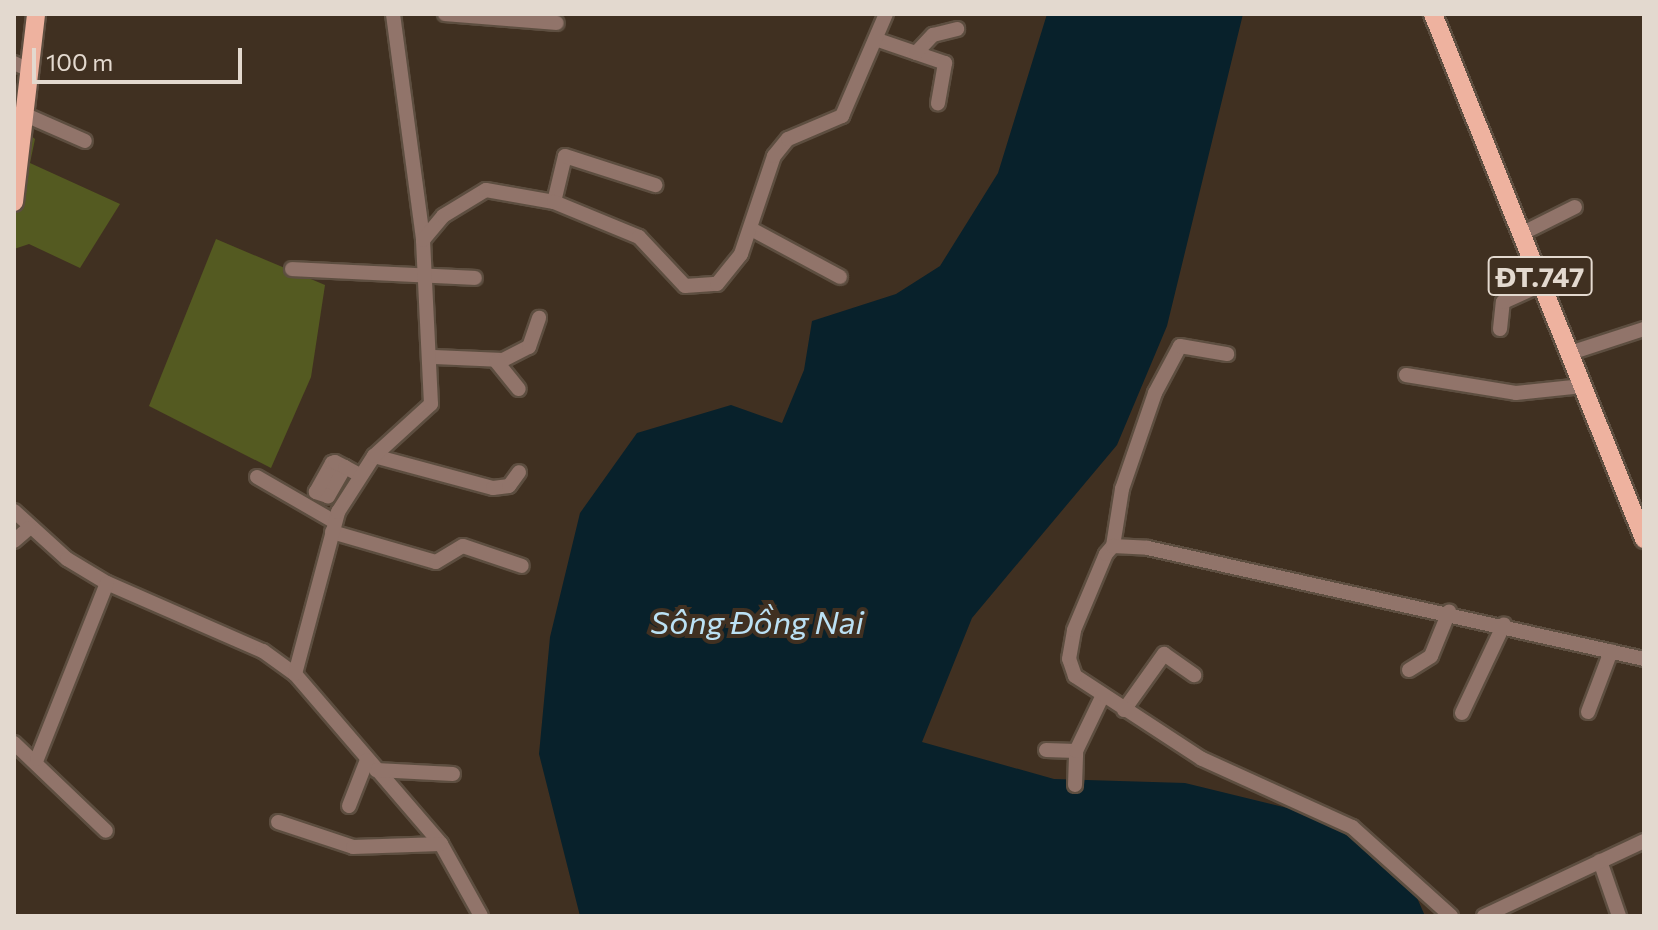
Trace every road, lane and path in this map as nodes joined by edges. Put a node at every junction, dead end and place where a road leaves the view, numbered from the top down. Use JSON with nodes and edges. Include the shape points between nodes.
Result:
{"nodes":[{"id":1,"x":36,"y":14,"type":"edge"},
{"id":2,"x":393,"y":14,"type":"edge"},
{"id":3,"x":445,"y":14,"type":"edge"},
{"id":4,"x":886,"y":14,"type":"edge"},
{"id":5,"x":1433,"y":14,"type":"edge"},
{"id":6,"x":500,"y":18,"type":"edge"},
{"id":7,"x":557,"y":23,"type":"dead end"},
{"id":8,"x":957,"y":29,"type":"dead end"},
{"id":9,"x":878,"y":40,"type":"junction"},
{"id":10,"x":916,"y":53,"type":"junction"},
{"id":11,"x":23,"y":67,"type":"edge"},
{"id":12,"x":938,"y":103,"type":"dead end"},
{"id":13,"x":28,"y":116,"type":"junction"},
{"id":14,"x":85,"y":141,"type":"dead end"},
{"id":15,"x":655,"y":185,"type":"dead end"},
{"id":16,"x":14,"y":202,"type":"edge"},
{"id":17,"x":554,"y":202,"type":"junction"},
{"id":18,"x":1575,"y":207,"type":"dead end"},
{"id":19,"x":751,"y":229,"type":"junction"},
{"id":20,"x":1523,"y":233,"type":"junction"},
{"id":21,"x":423,"y":240,"type":"junction"},
{"id":22,"x":292,"y":269,"type":"dead end"},
{"id":23,"x":426,"y":275,"type":"junction"},
{"id":24,"x":840,"y":277,"type":"dead end"},
{"id":25,"x":475,"y":278,"type":"dead end"},
{"id":26,"x":1543,"y":284,"type":"junction"},
{"id":27,"x":539,"y":318,"type":"dead end"},
{"id":28,"x":1500,"y":329,"type":"dead end"},
{"id":29,"x":1644,"y":329,"type":"edge"},
{"id":30,"x":1570,"y":353,"type":"junction"},
{"id":31,"x":1227,"y":354,"type":"dead end"},
{"id":32,"x":434,"y":357,"type":"junction"},
{"id":33,"x":496,"y":361,"type":"junction"},
{"id":34,"x":1406,"y":375,"type":"dead end"},
{"id":35,"x":1583,"y":386,"type":"junction"},
{"id":36,"x":519,"y":389,"type":"dead end"},
{"id":37,"x":374,"y":456,"type":"junction"},
{"id":38,"x":345,"y":467,"type":"dead end"},
{"id":39,"x":519,"y":472,"type":"dead end"},
{"id":40,"x":361,"y":476,"type":"junction"},
{"id":41,"x":257,"y":477,"type":"dead end"},
{"id":42,"x":14,"y":511,"type":"edge"},
{"id":43,"x":333,"y":527,"type":"junction"},
{"id":44,"x":29,"y":528,"type":"junction"},
{"id":45,"x":1644,"y":539,"type":"edge"},
{"id":46,"x":14,"y":541,"type":"edge"},
{"id":47,"x":1113,"y":546,"type":"junction"},
{"id":48,"x":522,"y":566,"type":"dead end"},
{"id":49,"x":107,"y":583,"type":"junction"},
{"id":50,"x":1449,"y":612,"type":"junction"},
{"id":51,"x":1504,"y":624,"type":"junction"},
{"id":52,"x":1611,"y":651,"type":"junction"},
{"id":53,"x":1644,"y":659,"type":"edge"},
{"id":54,"x":1409,"y":670,"type":"dead end"},
{"id":55,"x":295,"y":674,"type":"junction"},
{"id":56,"x":1194,"y":675,"type":"dead end"},
{"id":57,"x":1102,"y":697,"type":"junction"},
{"id":58,"x":1124,"y":710,"type":"junction"},
{"id":59,"x":1588,"y":712,"type":"dead end"},
{"id":60,"x":1462,"y":713,"type":"dead end"},
{"id":61,"x":14,"y":743,"type":"edge"},
{"id":62,"x":1046,"y":750,"type":"dead end"},
{"id":63,"x":1076,"y":751,"type":"junction"},
{"id":64,"x":37,"y":759,"type":"junction"},
{"id":65,"x":372,"y":765,"type":"junction"},
{"id":66,"x":453,"y":774,"type":"dead end"},
{"id":67,"x":1075,"y":785,"type":"dead end"},
{"id":68,"x":349,"y":806,"type":"dead end"},
{"id":69,"x":278,"y":822,"type":"dead end"},
{"id":70,"x":106,"y":831,"type":"dead end"},
{"id":71,"x":1644,"y":841,"type":"edge"},
{"id":72,"x":441,"y":844,"type":"junction"},
{"id":73,"x":1600,"y":861,"type":"junction"},
{"id":74,"x":481,"y":916,"type":"edge"},
{"id":75,"x":1451,"y":916,"type":"edge"},
{"id":76,"x":1484,"y":916,"type":"edge"},
{"id":77,"x":1619,"y":916,"type":"edge"}],
"edges":[{"from":1,"to":11,"type":"main road"},
{"from":2,"to":21,"type":"street"},
{"from":3,"to":6,"type":"street"},
{"from":4,"to":9,"type":"street"},
{"from":5,"to":20,"type":"main road","number":"ĐT.747"},
{"from":6,"to":7,"type":"street"},
{"from":8,"to":10,"type":"street","via":[[933,35]]},
{"from":9,"to":10,"type":"street"},
{"from":9,"to":19,"type":"street","via":[[842,116],[781,146]]},
{"from":10,"to":12,"type":"street","via":[[945,63]]},
{"from":11,"to":13,"type":"main road"},
{"from":13,"to":14,"type":"street"},
{"from":13,"to":16,"type":"main road"},
{"from":15,"to":17,"type":"street","via":[[565,156]]},
{"from":17,"to":19,"type":"street","via":[[639,237],[677,279],[698,288],[717,284],[732,269]]},
{"from":17,"to":21,"type":"street","via":[[475,192]]},
{"from":18,"to":20,"type":"street"},
{"from":19,"to":24,"type":"street"},
{"from":20,"to":26,"type":"main road","number":"ĐT.747"},
{"from":21,"to":23,"type":"street"},
{"from":22,"to":23,"type":"street"},
{"from":23,"to":25,"type":"street"},
{"from":23,"to":32,"type":"street"},
{"from":26,"to":28,"type":"street","via":[[1503,302]]},
{"from":26,"to":30,"type":"main road","number":"ĐT.747"},
{"from":27,"to":33,"type":"street","via":[[529,347]]},
{"from":29,"to":30,"type":"street"},
{"from":30,"to":35,"type":"main road","number":"ĐT.747"},
{"from":31,"to":47,"type":"street","via":[[1180,346],[1155,393],[1122,489]]},
{"from":32,"to":33,"type":"street"},
{"from":32,"to":37,"type":"street","via":[[426,414]]},
{"from":33,"to":36,"type":"street"},
{"from":34,"to":35,"type":"street","via":[[1516,393]]},
{"from":35,"to":45,"type":"main road","number":"ĐT.747"},
{"from":37,"to":39,"type":"street","via":[[493,488],[509,486]]},
{"from":37,"to":40,"type":"street"},
{"from":38,"to":40,"type":"street"},
{"from":40,"to":43,"type":"street"},
{"from":41,"to":43,"type":"street"},
{"from":42,"to":44,"type":"street"},
{"from":43,"to":48,"type":"street","via":[[436,562],[463,546]]},
{"from":43,"to":55,"type":"street"},
{"from":44,"to":46,"type":"street"},
{"from":44,"to":49,"type":"street"},
{"from":47,"to":50,"type":"street"},
{"from":47,"to":57,"type":"street","via":[[1090,586],[1069,659],[1075,676]]},
{"from":49,"to":55,"type":"street","via":[[263,651]]},
{"from":49,"to":64,"type":"street"},
{"from":50,"to":51,"type":"street"},
{"from":50,"to":54,"type":"street","via":[[1434,652]]},
{"from":51,"to":52,"type":"street"},
{"from":51,"to":60,"type":"street"},
{"from":52,"to":53,"type":"street"},
{"from":52,"to":59,"type":"street"},
{"from":55,"to":65,"type":"street"},
{"from":56,"to":58,"type":"street","via":[[1164,654]]},
{"from":57,"to":58,"type":"street"},
{"from":57,"to":63,"type":"street"},
{"from":58,"to":75,"type":"street","via":[[1202,759],[1352,827]]},
{"from":61,"to":64,"type":"street"},
{"from":62,"to":63,"type":"street"},
{"from":63,"to":67,"type":"street"},
{"from":64,"to":70,"type":"street"},
{"from":65,"to":66,"type":"street"},
{"from":65,"to":68,"type":"street"},
{"from":65,"to":72,"type":"street"},
{"from":69,"to":72,"type":"street","via":[[353,847]]},
{"from":71,"to":73,"type":"street"},
{"from":72,"to":74,"type":"street"},
{"from":73,"to":76,"type":"street"},
{"from":73,"to":77,"type":"street"}]}
